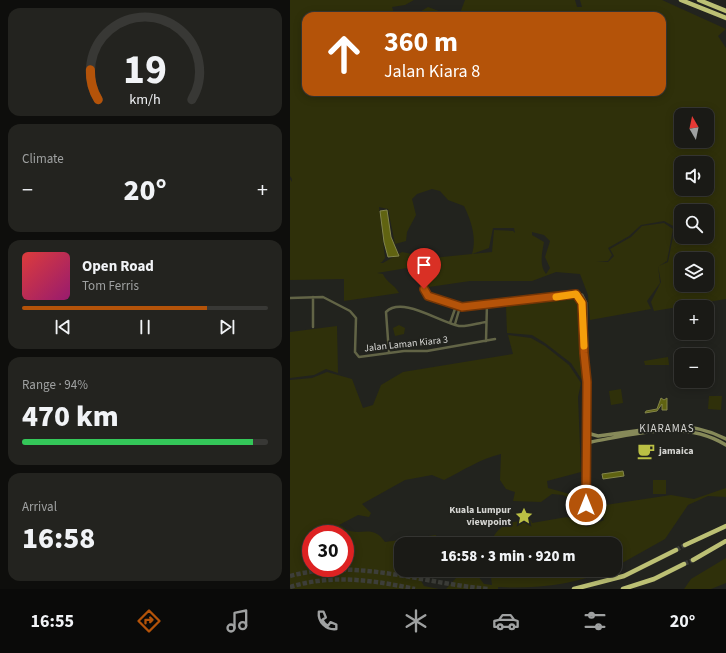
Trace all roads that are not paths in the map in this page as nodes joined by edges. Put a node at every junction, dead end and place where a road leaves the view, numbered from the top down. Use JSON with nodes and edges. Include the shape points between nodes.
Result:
{"nodes":[{"id":1,"x":680,"y":0,"type":"edge"},
{"id":2,"x":699,"y":0,"type":"edge"},
{"id":3,"x":726,"y":11,"type":"edge"},
{"id":4,"x":726,"y":18,"type":"edge"},
{"id":5,"x":424,"y":289,"type":"dead end"},
{"id":6,"x":313,"y":297,"type":"junction"},
{"id":7,"x":290,"y":298,"type":"edge"},
{"id":8,"x":487,"y":304,"type":"junction"},
{"id":9,"x":456,"y":306,"type":"junction"},
{"id":10,"x":460,"y":307,"type":"junction"},
{"id":11,"x":486,"y":322,"type":"junction"},
{"id":12,"x":450,"y":323,"type":"junction"},
{"id":13,"x":455,"y":324,"type":"junction"},
{"id":14,"x":312,"y":327,"type":"dead end"},
{"id":15,"x":495,"y":339,"type":"dead end"},
{"id":16,"x":486,"y":340,"type":"junction"},
{"id":17,"x":389,"y":353,"type":"junction"},
{"id":18,"x":587,"y":433,"type":"junction"},
{"id":19,"x":726,"y":439,"type":"edge"},
{"id":20,"x":586,"y":441,"type":"junction"},
{"id":21,"x":726,"y":445,"type":"edge"},
{"id":22,"x":586,"y":505,"type":"dead end"},
{"id":23,"x":726,"y":526,"type":"edge"},
{"id":24,"x":726,"y":541,"type":"edge"},
{"id":25,"x":685,"y":545,"type":"tunnel mouth"},
{"id":26,"x":676,"y":550,"type":"tunnel mouth"},
{"id":27,"x":693,"y":560,"type":"tunnel mouth"},
{"id":28,"x":684,"y":564,"type":"tunnel mouth"},
{"id":29,"x":574,"y":589,"type":"edge"},
{"id":30,"x":623,"y":589,"type":"edge"}],
"edges":[{"from":1,"to":4,"type":"highway"},
{"from":2,"to":3,"type":"highway"},
{"from":5,"to":9,"type":"street","via":[[428,296]]},
{"from":6,"to":7,"type":"street","name":"Jalan Laman Kiara 3"},
{"from":6,"to":14,"type":"street"},
{"from":6,"to":17,"type":"street","name":"Jalan Laman Kiara 3","via":[[327,298],[350,311],[356,318],[356,356]]},
{"from":8,"to":10,"type":"street"},
{"from":8,"to":11,"type":"street"},
{"from":8,"to":18,"type":"street","via":[[576,294],[582,296],[586,303]]},
{"from":9,"to":10,"type":"street"},
{"from":9,"to":12,"type":"street"},
{"from":10,"to":13,"type":"street"},
{"from":11,"to":13,"type":"street","via":[[460,326]]},
{"from":11,"to":16,"type":"street"},
{"from":12,"to":13,"type":"street"},
{"from":12,"to":17,"type":"street","via":[[404,306],[389,309],[386,312]]},
{"from":15,"to":16,"type":"street","name":"Jalan Laman Kiara 3"},
{"from":16,"to":17,"type":"street","name":"Jalan Laman Kiara 3","via":[[427,351]]},
{"from":18,"to":19,"type":"main road","via":[[598,436],[682,426],[710,432]]},
{"from":18,"to":20,"type":"street"},
{"from":20,"to":21,"type":"main road","via":[[672,430],[704,435]]},
{"from":20,"to":22,"type":"street"},
{"from":23,"to":25,"type":"highway"},
{"from":24,"to":27,"type":"highway"},
{"from":26,"to":29,"type":"highway","via":[[624,576]]},
{"from":28,"to":30,"type":"highway","via":[[654,579]]}]}
